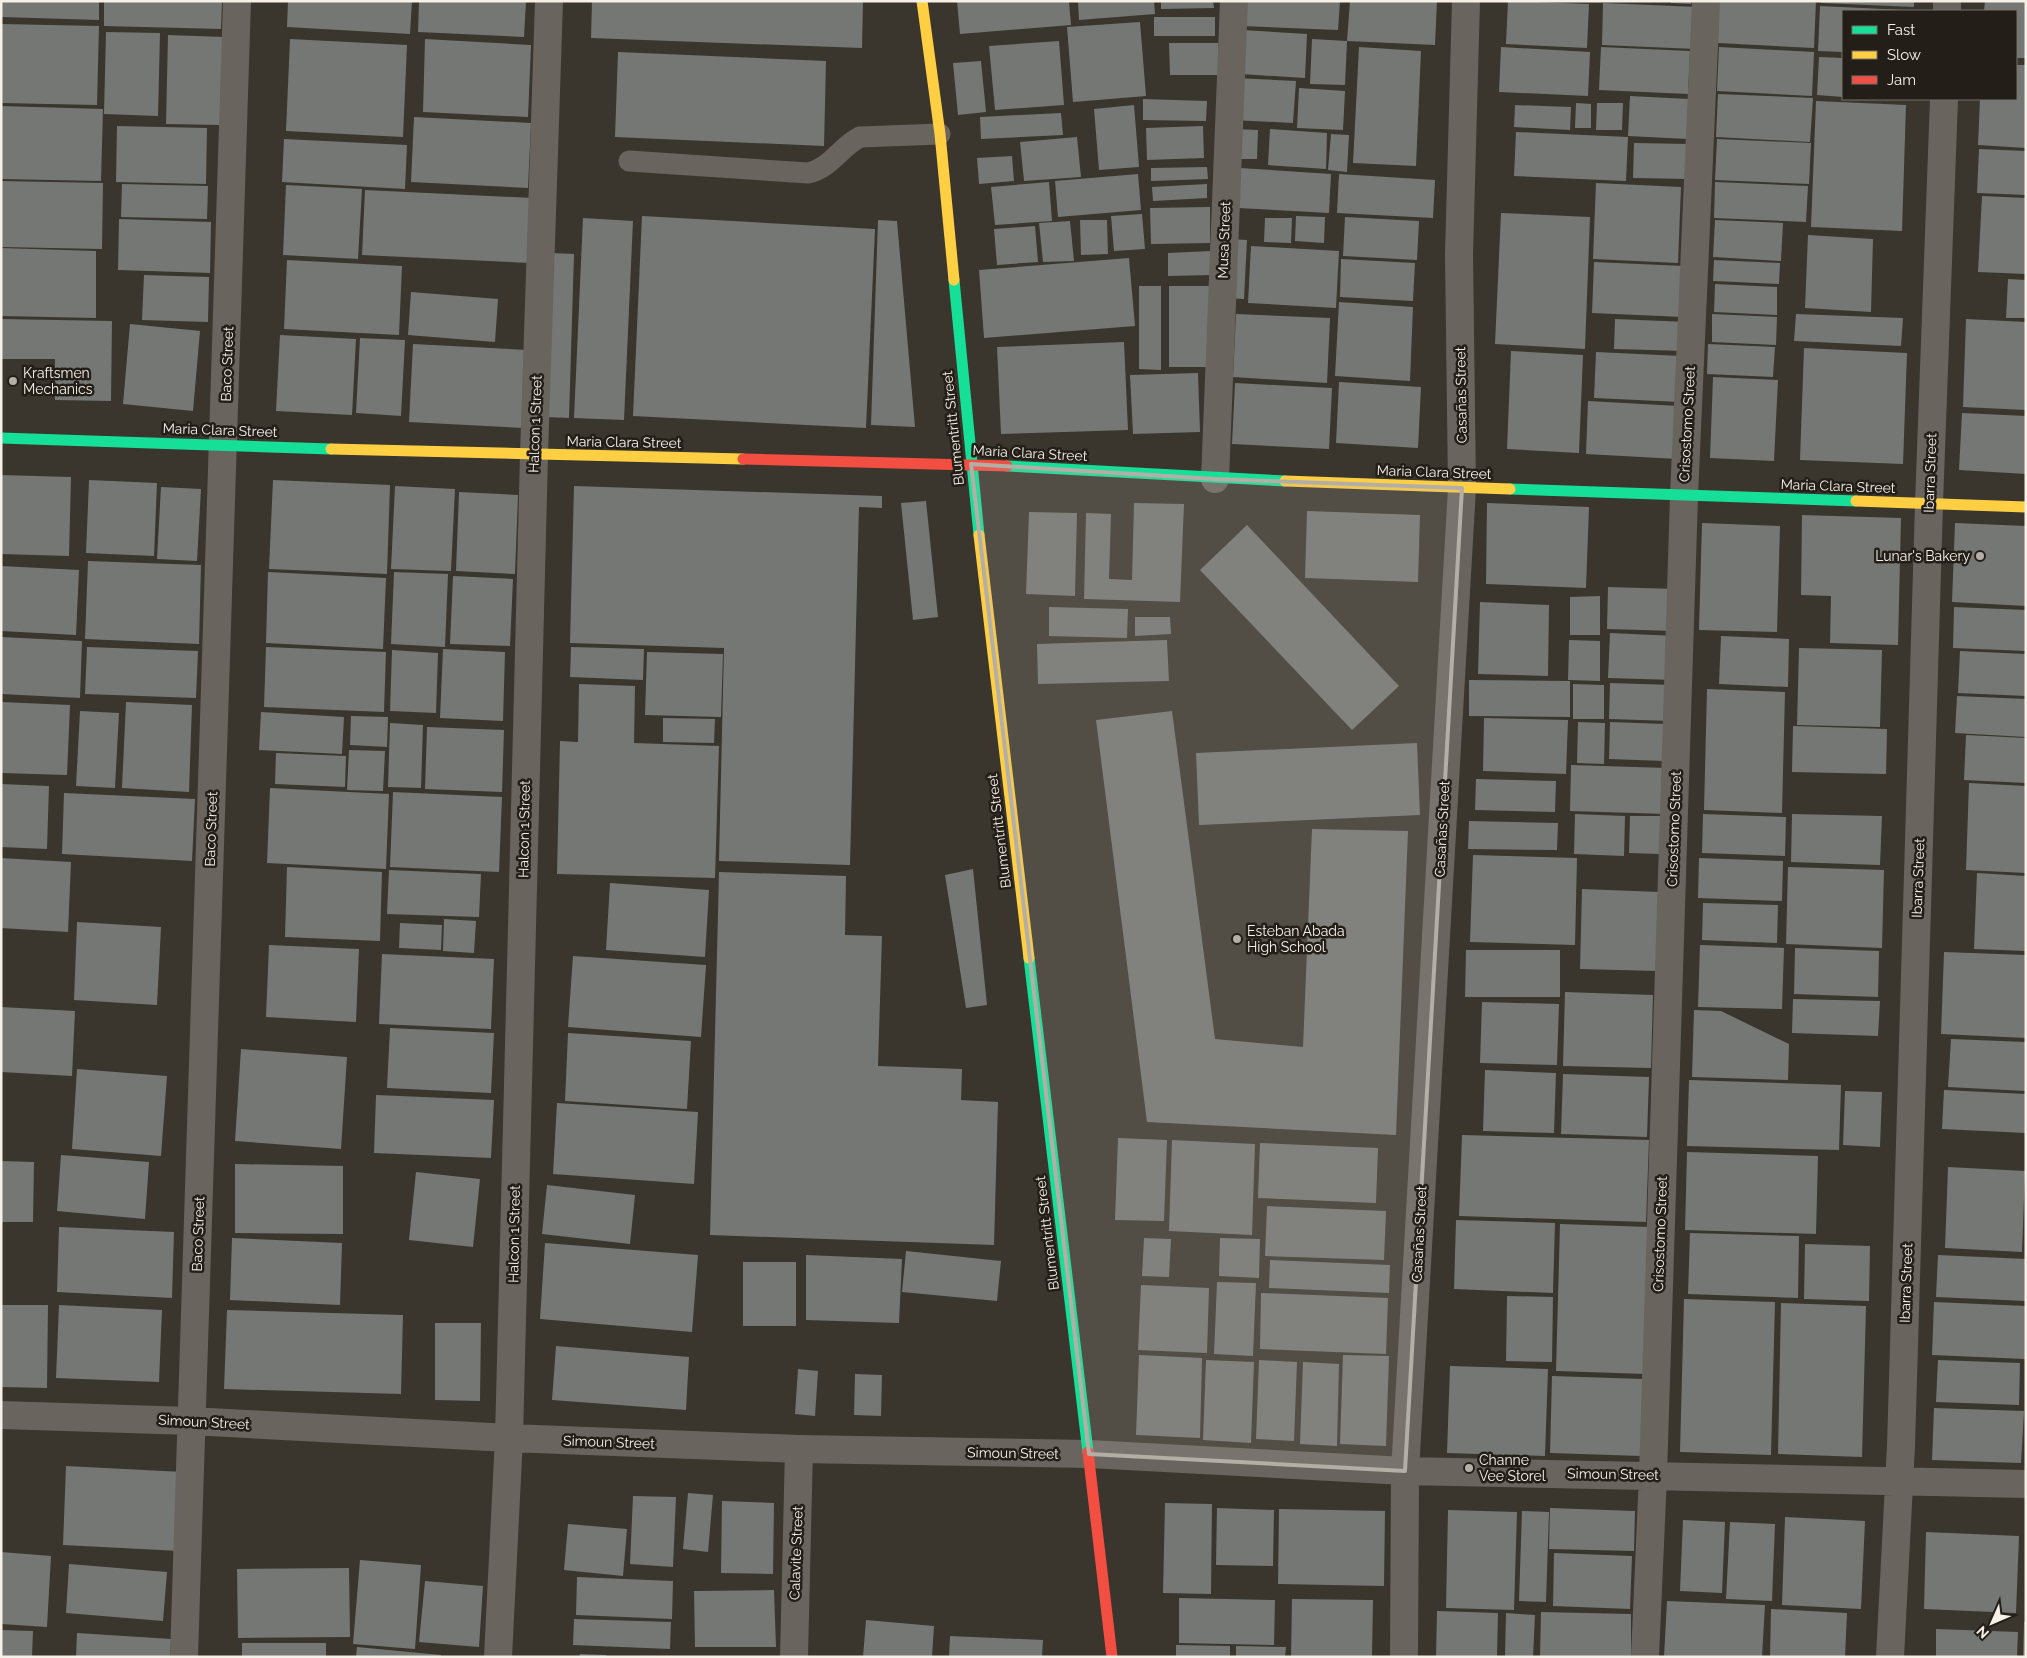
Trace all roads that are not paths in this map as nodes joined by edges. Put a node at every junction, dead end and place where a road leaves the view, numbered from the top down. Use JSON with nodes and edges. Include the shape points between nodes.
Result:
{"nodes":[{"id":1,"x":237,"y":1,"type":"edge"},
{"id":2,"x":549,"y":1,"type":"edge"},
{"id":3,"x":922,"y":1,"type":"edge"},
{"id":4,"x":1234,"y":1,"type":"edge"},
{"id":5,"x":1466,"y":1,"type":"edge"},
{"id":6,"x":1706,"y":1,"type":"edge"},
{"id":7,"x":1944,"y":100,"type":"edge"},
{"id":8,"x":940,"y":134,"type":"junction"},
{"id":9,"x":629,"y":161,"type":"dead end"},
{"id":10,"x":1,"y":438,"type":"edge"},
{"id":11,"x":224,"y":446,"type":"junction"},
{"id":12,"x":534,"y":456,"type":"junction"},
{"id":13,"x":970,"y":464,"type":"junction"},
{"id":14,"x":1215,"y":479,"type":"junction"},
{"id":15,"x":1462,"y":488,"type":"junction"},
{"id":16,"x":1684,"y":496,"type":"junction"},
{"id":17,"x":1929,"y":504,"type":"junction"},
{"id":18,"x":2026,"y":507,"type":"edge"},
{"id":19,"x":1,"y":1415,"type":"edge"},
{"id":20,"x":192,"y":1421,"type":"junction"},
{"id":21,"x":509,"y":1438,"type":"junction"},
{"id":22,"x":799,"y":1449,"type":"junction"},
{"id":23,"x":1089,"y":1454,"type":"junction"},
{"id":24,"x":1405,"y":1471,"type":"junction"},
{"id":25,"x":1653,"y":1474,"type":"junction"},
{"id":26,"x":1900,"y":1481,"type":"junction"},
{"id":27,"x":2026,"y":1484,"type":"edge"},
{"id":28,"x":184,"y":1657,"type":"edge"},
{"id":29,"x":498,"y":1657,"type":"edge"},
{"id":30,"x":794,"y":1657,"type":"edge"},
{"id":31,"x":1112,"y":1657,"type":"edge"},
{"id":32,"x":1404,"y":1657,"type":"edge"},
{"id":33,"x":1645,"y":1657,"type":"edge"},
{"id":34,"x":1890,"y":1657,"type":"edge"}],
"edges":[{"from":1,"to":11,"type":"street","name":"Baco Street"},
{"from":2,"to":12,"type":"street","name":"Halcon 1 Street"},
{"from":3,"to":8,"type":"street","name":"Blumentritt Street"},
{"from":4,"to":14,"type":"street","name":"Musa Street"},
{"from":5,"to":15,"type":"street","name":"Casañas Street","via":[[1459,254]]},
{"from":6,"to":16,"type":"street","name":"Crisostomo Street"},
{"from":7,"to":17,"type":"street","name":"Ibarra Street"},
{"from":8,"to":9,"type":"lane","via":[[860,137],[820,170],[808,173]]},
{"from":8,"to":13,"type":"street","name":"Blumentritt Street"},
{"from":10,"to":11,"type":"street","name":"Maria Clara Street"},
{"from":11,"to":12,"type":"street","name":"Maria Clara Street"},
{"from":11,"to":20,"type":"street","name":"Baco Street"},
{"from":12,"to":13,"type":"street","name":"Maria Clara Street"},
{"from":12,"to":21,"type":"street","name":"Halcon 1 Street"},
{"from":13,"to":14,"type":"street","name":"Maria Clara Street"},
{"from":13,"to":23,"type":"street","name":"Blumentritt Street"},
{"from":14,"to":15,"type":"street","name":"Maria Clara Street"},
{"from":15,"to":16,"type":"street","name":"Maria Clara Street"},
{"from":15,"to":24,"type":"street","name":"Casañas Street"},
{"from":16,"to":17,"type":"street","name":"Maria Clara Street"},
{"from":16,"to":25,"type":"street","name":"Crisostomo Street"},
{"from":17,"to":18,"type":"street","name":"Maria Clara Street"},
{"from":17,"to":26,"type":"street","name":"Ibarra Street"},
{"from":19,"to":20,"type":"street","name":"Simoun Street"},
{"from":20,"to":21,"type":"street","name":"Simoun Street"},
{"from":20,"to":28,"type":"street","name":"Baco Street"},
{"from":21,"to":22,"type":"street","name":"Simoun Street"},
{"from":21,"to":29,"type":"street","name":"Halcon 1 Street"},
{"from":22,"to":23,"type":"street","name":"Simoun Street"},
{"from":22,"to":30,"type":"street","name":"Calavite Street"},
{"from":23,"to":24,"type":"street","name":"Simoun Street"},
{"from":23,"to":31,"type":"street","name":"Blumentritt Street"},
{"from":24,"to":25,"type":"street","name":"Simoun Street"},
{"from":24,"to":32,"type":"street","name":"Casañas Street"},
{"from":25,"to":26,"type":"street","name":"Simoun Street"},
{"from":25,"to":33,"type":"street","name":"Crisostomo Street"},
{"from":26,"to":27,"type":"street","name":"Simoun Street"},
{"from":26,"to":34,"type":"street","name":"Ibarra Street"}]}
